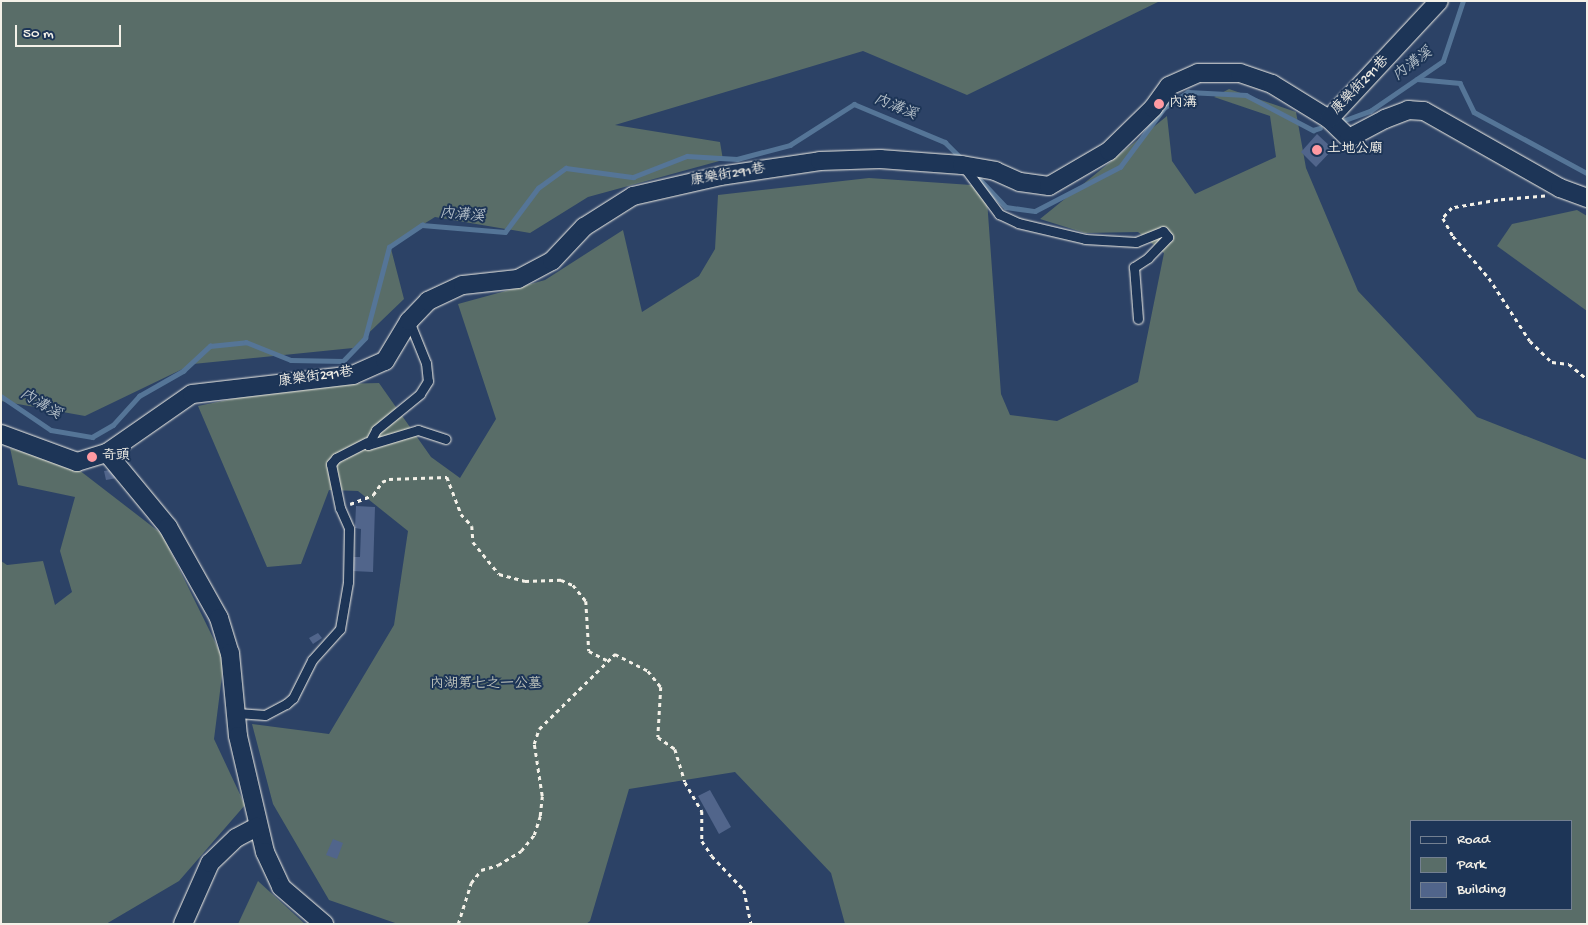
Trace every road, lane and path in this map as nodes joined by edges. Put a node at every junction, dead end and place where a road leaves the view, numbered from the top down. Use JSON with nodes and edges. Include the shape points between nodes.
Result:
{"nodes":[{"id":1,"x":1439,"y":1,"type":"edge"},
{"id":2,"x":1329,"y":119,"type":"junction"},
{"id":3,"x":962,"y":165,"type":"junction"},
{"id":4,"x":1560,"y":188,"type":"junction"},
{"id":5,"x":1587,"y":198,"type":"edge"},
{"id":6,"x":1138,"y":319,"type":"dead end"},
{"id":7,"x":409,"y":321,"type":"junction"},
{"id":8,"x":1587,"y":379,"type":"edge"},
{"id":9,"x":1,"y":434,"type":"edge"},
{"id":10,"x":446,"y":439,"type":"dead end"},
{"id":11,"x":368,"y":442,"type":"junction"},
{"id":12,"x":107,"y":453,"type":"junction"},
{"id":13,"x":349,"y":528,"type":"junction"},
{"id":14,"x":607,"y":660,"type":"junction"},
{"id":15,"x":237,"y":713,"type":"junction"},
{"id":16,"x":257,"y":827,"type":"junction"},
{"id":17,"x":183,"y":924,"type":"edge"},
{"id":18,"x":324,"y":924,"type":"edge"},
{"id":19,"x":458,"y":924,"type":"edge"},
{"id":20,"x":750,"y":924,"type":"edge"}],
"edges":[{"from":1,"to":2,"type":"street","name":"康樂街291巷"},
{"from":2,"to":3,"type":"street","name":"康樂街291巷","via":[[1272,84],[1240,73],[1198,73],[1169,86],[1153,108],[1109,151],[1049,186],[1020,182],[995,171]]},
{"from":2,"to":4,"type":"street","via":[[1349,138],[1408,110],[1424,111]]},
{"from":3,"to":6,"type":"lane","via":[[999,214],[1018,223],[1085,239],[1136,242],[1163,231],[1168,237],[1148,258],[1134,267]]},
{"from":3,"to":7,"type":"street","name":"康樂街291巷","via":[[880,159],[820,161],[720,176],[633,196],[584,227],[552,261],[518,279],[463,286],[428,301]]},
{"from":4,"to":5,"type":"street"},
{"from":4,"to":8,"type":"path","via":[[1541,199],[1498,200],[1452,208],[1443,218],[1453,236],[1489,278],[1530,341],[1552,362],[1569,364]]},
{"from":7,"to":11,"type":"lane","via":[[426,363],[428,382],[420,394],[376,430]]},
{"from":7,"to":12,"type":"street","name":"康樂街291巷","via":[[385,361],[353,375],[192,394]]},
{"from":9,"to":12,"type":"street","name":"康樂街291巷","via":[[77,462]]},
{"from":10,"to":11,"type":"lane","via":[[418,430],[370,445]]},
{"from":11,"to":13,"type":"lane","via":[[336,458],[331,464],[340,508]]},
{"from":12,"to":15,"type":"street","via":[[168,526],[219,618],[235,675]]},
{"from":13,"to":14,"type":"path","via":[[350,504],[373,496],[382,482],[447,477],[461,514],[472,526],[473,542],[499,574],[525,581],[561,580],[574,584],[586,601],[589,651]]},
{"from":13,"to":15,"type":"lane","via":[[348,582],[340,629],[312,660],[293,698],[286,704],[265,715]]},
{"from":14,"to":19,"type":"path","via":[[539,728],[534,744],[542,796],[534,836],[521,851],[498,865],[481,870],[471,883]]},
{"from":14,"to":20,"type":"path","via":[[615,654],[648,670],[660,687],[658,737],[675,749],[702,811],[702,841],[744,890]]},
{"from":15,"to":16,"type":"street","via":[[238,736]]},
{"from":16,"to":17,"type":"street","via":[[236,838],[210,863]]},
{"from":16,"to":18,"type":"street","via":[[281,887]]}]}
